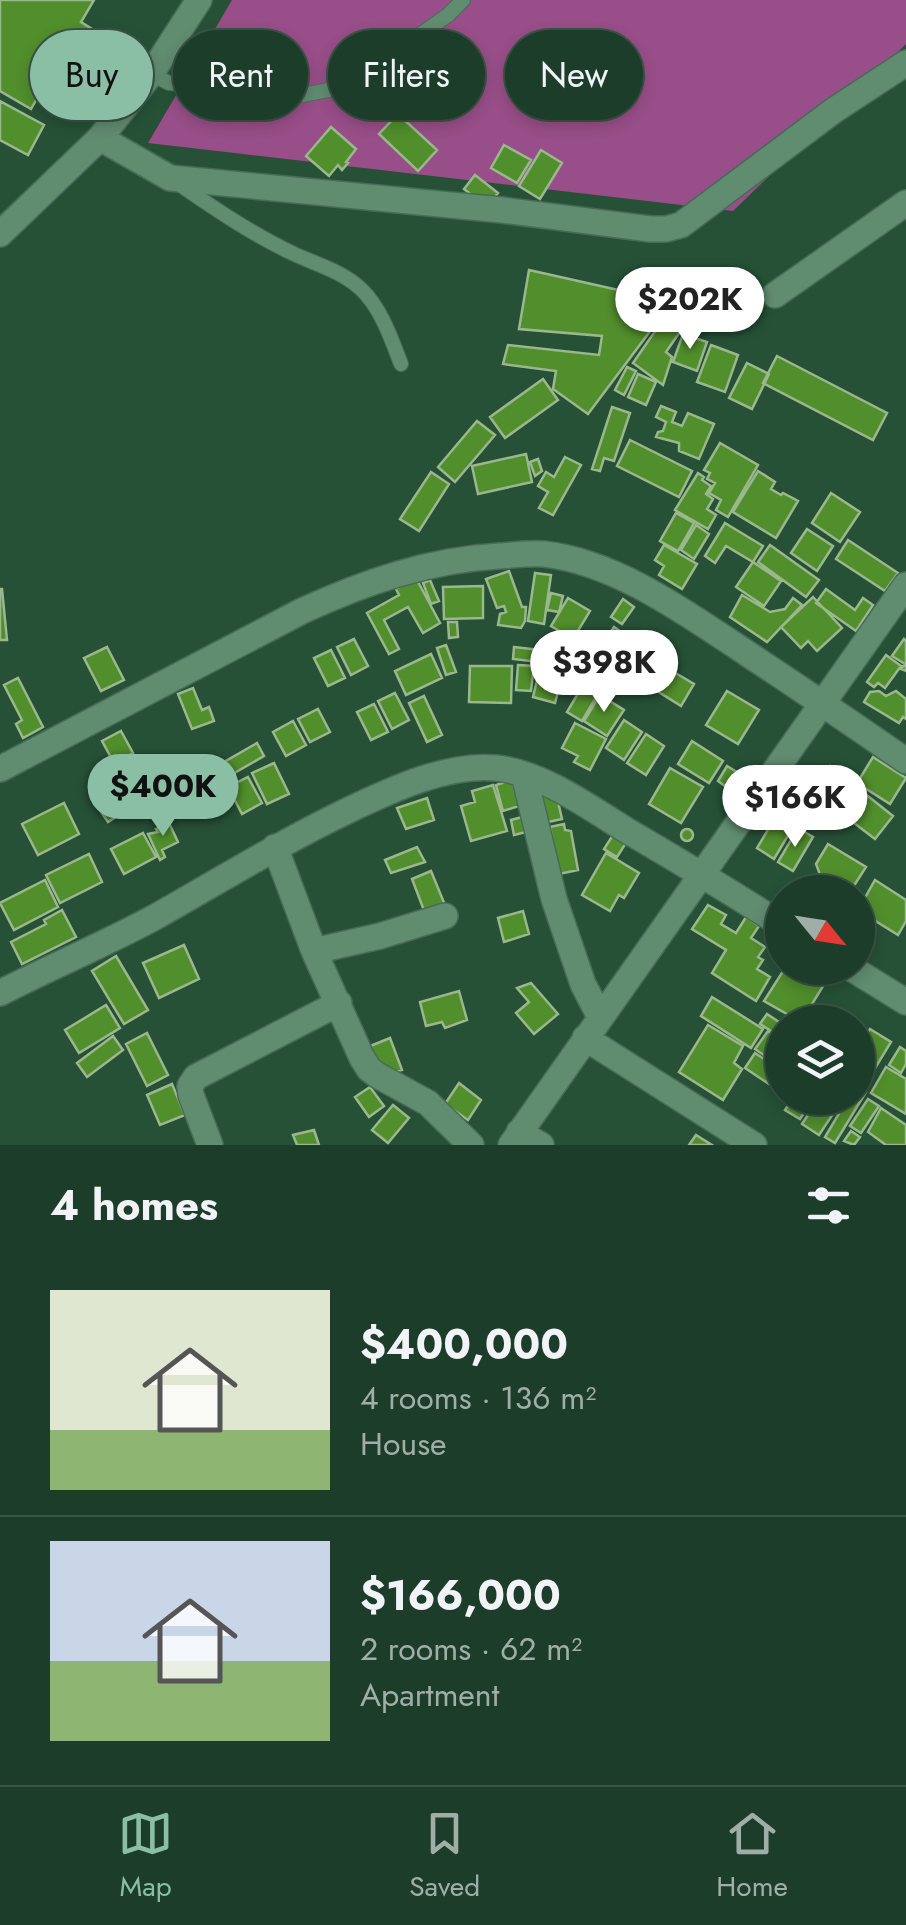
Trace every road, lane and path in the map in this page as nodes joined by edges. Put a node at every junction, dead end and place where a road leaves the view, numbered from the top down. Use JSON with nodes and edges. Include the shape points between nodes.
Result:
{"nodes":[{"id":1,"x":199,"y":0,"type":"edge"},
{"id":2,"x":462,"y":0,"type":"edge"},
{"id":3,"x":906,"y":63,"type":"edge"},
{"id":4,"x":153,"y":71,"type":"edge"},
{"id":5,"x":153,"y":75,"type":"edge"},
{"id":6,"x":114,"y":120,"type":"edge"},
{"id":7,"x":100,"y":138,"type":"junction"},
{"id":8,"x":170,"y":178,"type":"junction"},
{"id":9,"x":906,"y":203,"type":"edge"},
{"id":10,"x":0,"y":234,"type":"edge"},
{"id":11,"x":775,"y":295,"type":"dead end"},
{"id":12,"x":401,"y":364,"type":"dead end"},
{"id":13,"x":906,"y":584,"type":"edge"},
{"id":14,"x":823,"y":704,"type":"junction"},
{"id":15,"x":906,"y":761,"type":"edge"},
{"id":16,"x":0,"y":768,"type":"edge"},
{"id":17,"x":524,"y":775,"type":"junction"},
{"id":18,"x":275,"y":846,"type":"junction"},
{"id":19,"x":703,"y":875,"type":"junction"},
{"id":20,"x":765,"y":914,"type":"edge"},
{"id":21,"x":445,"y":916,"type":"dead end"},
{"id":22,"x":314,"y":951,"type":"junction"},
{"id":23,"x":875,"y":983,"type":"edge"},
{"id":24,"x":0,"y":993,"type":"edge"},
{"id":25,"x":906,"y":1002,"type":"edge"},
{"id":26,"x":339,"y":1003,"type":"junction"},
{"id":27,"x":592,"y":1027,"type":"junction"},
{"id":28,"x":523,"y":1141,"type":"edge"},
{"id":29,"x":210,"y":1145,"type":"edge"},
{"id":30,"x":471,"y":1145,"type":"edge"},
{"id":31,"x":754,"y":1145,"type":"edge"}],
"edges":[{"from":1,"to":4,"type":"street"},
{"from":2,"to":5,"type":"lane","via":[[339,88],[297,96],[169,83]]},
{"from":3,"to":8,"type":"street","via":[[666,229]]},
{"from":6,"to":7,"type":"street"},
{"from":7,"to":8,"type":"street"},
{"from":7,"to":10,"type":"street"},
{"from":8,"to":12,"type":"lane","via":[[232,220],[360,288]]},
{"from":9,"to":11,"type":"street"},
{"from":13,"to":14,"type":"street"},
{"from":14,"to":15,"type":"street"},
{"from":14,"to":16,"type":"street","via":[[691,616],[598,568],[540,554],[476,557],[348,590]]},
{"from":14,"to":19,"type":"street"},
{"from":17,"to":18,"type":"street","via":[[494,768],[425,778]]},
{"from":17,"to":19,"type":"street"},
{"from":17,"to":27,"type":"street"},
{"from":18,"to":22,"type":"street"},
{"from":18,"to":24,"type":"street","via":[[156,916]]},
{"from":19,"to":20,"type":"street"},
{"from":19,"to":27,"type":"street"},
{"from":21,"to":22,"type":"street"},
{"from":22,"to":26,"type":"street"},
{"from":23,"to":25,"type":"street"},
{"from":26,"to":29,"type":"street","via":[[196,1077],[191,1095]]},
{"from":26,"to":30,"type":"street","via":[[369,1069],[428,1103]]},
{"from":27,"to":28,"type":"street"},
{"from":27,"to":31,"type":"street"}]}
